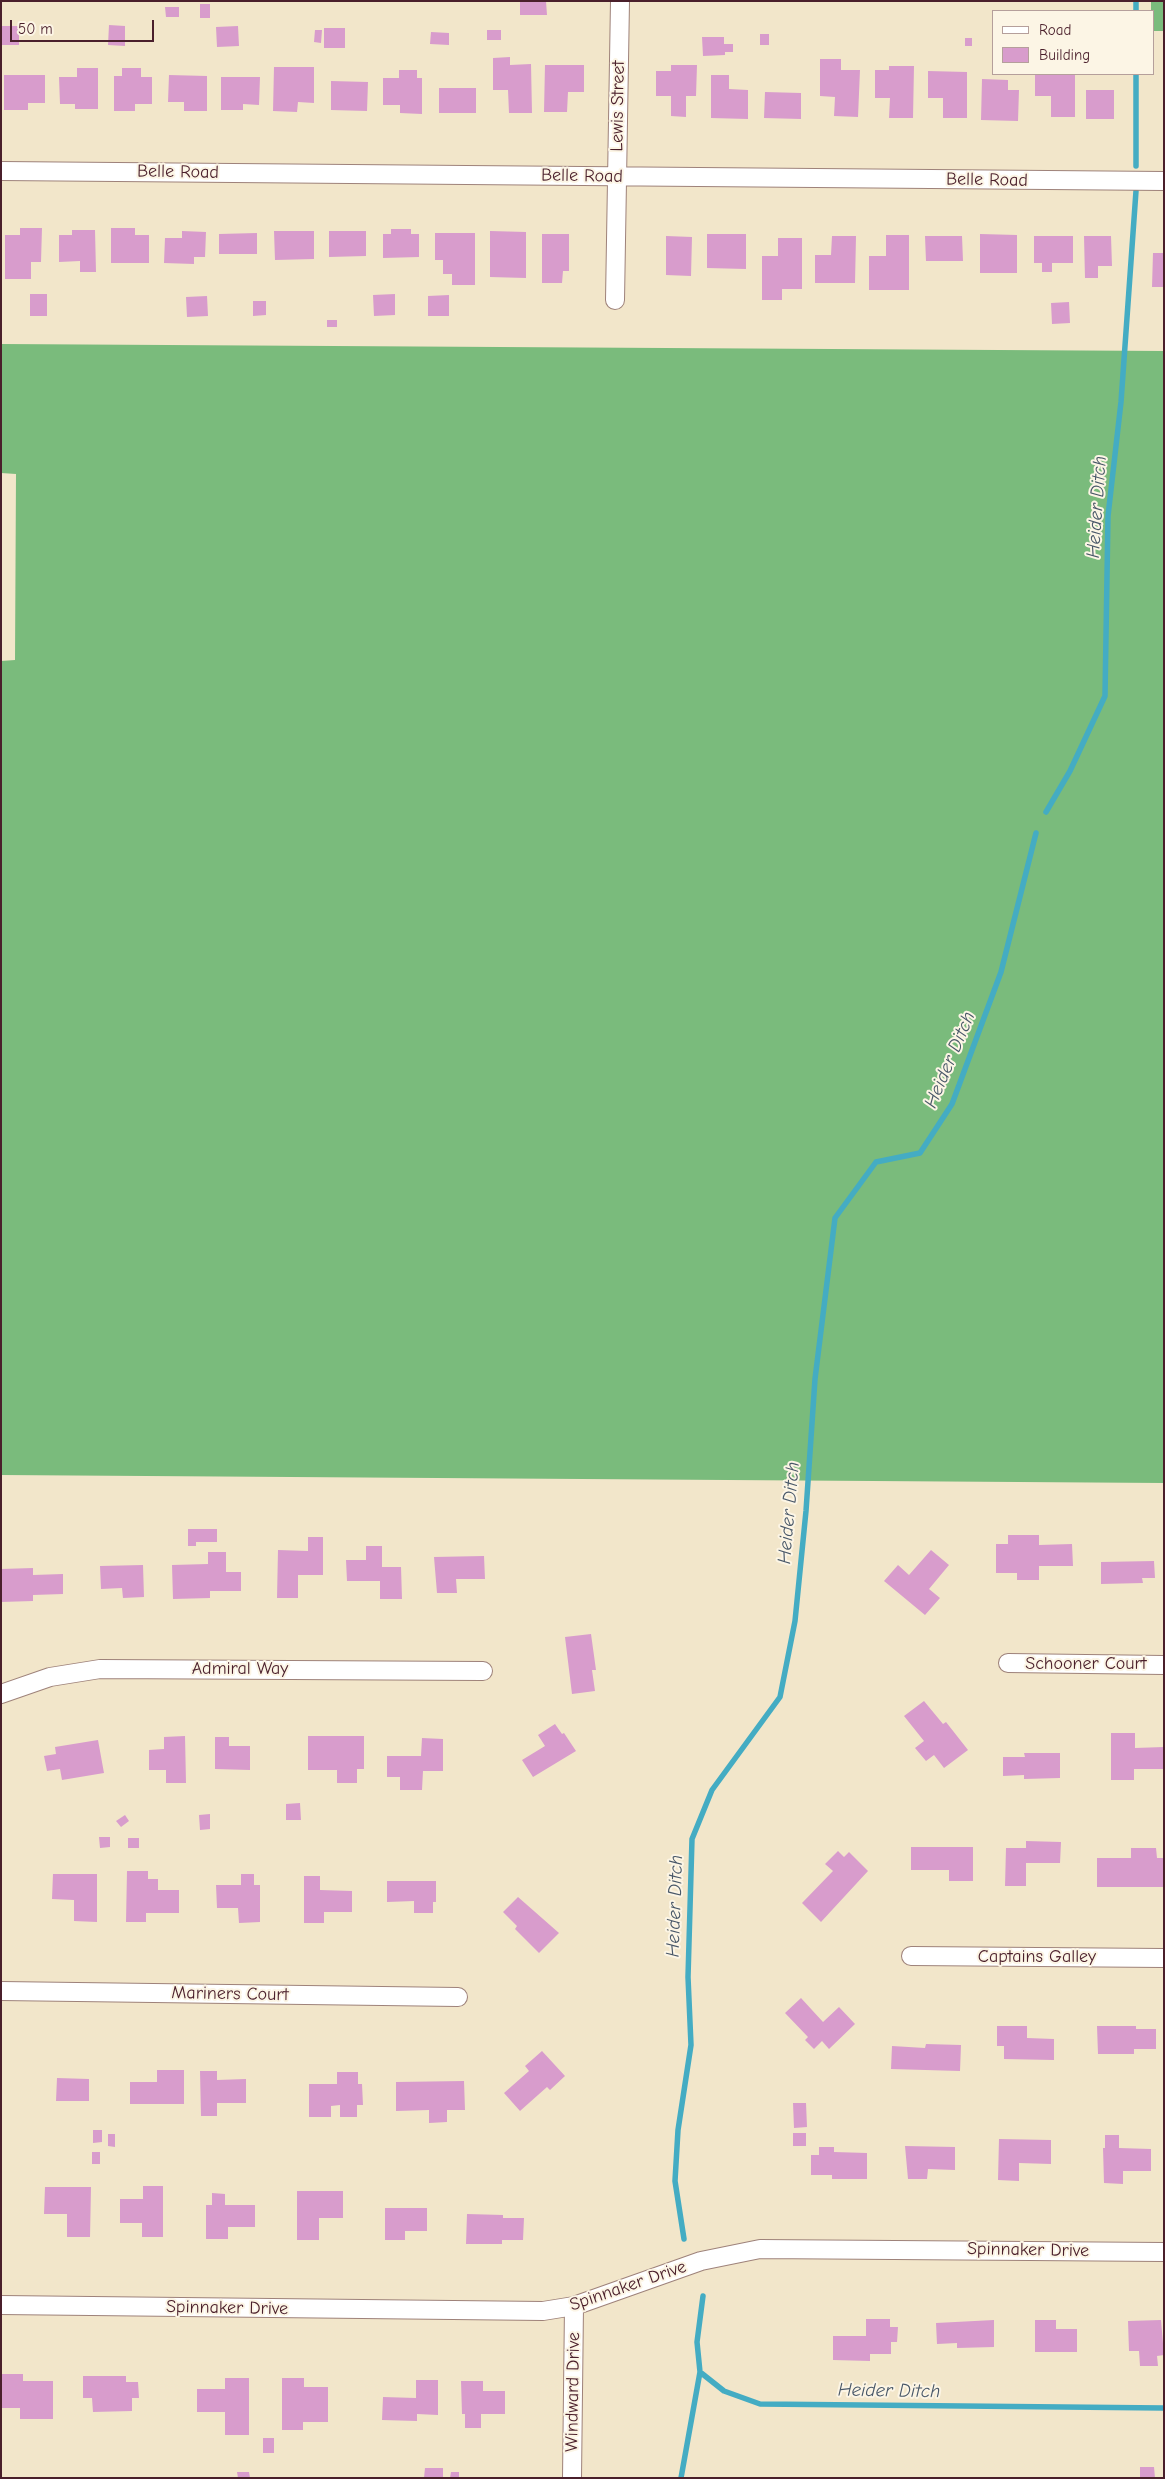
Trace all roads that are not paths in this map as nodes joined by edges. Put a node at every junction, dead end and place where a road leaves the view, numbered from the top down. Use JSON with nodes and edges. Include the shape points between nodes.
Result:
{"nodes":[{"id":1,"x":620,"y":1,"type":"edge"},
{"id":2,"x":1,"y":171,"type":"edge"},
{"id":3,"x":618,"y":176,"type":"junction"},
{"id":4,"x":1164,"y":181,"type":"edge"},
{"id":5,"x":615,"y":300,"type":"dead end"},
{"id":6,"x":1008,"y":1664,"type":"dead end"},
{"id":7,"x":1164,"y":1664,"type":"edge"},
{"id":8,"x":482,"y":1670,"type":"dead end"},
{"id":9,"x":1,"y":1694,"type":"edge"},
{"id":10,"x":911,"y":1956,"type":"dead end"},
{"id":11,"x":1164,"y":1958,"type":"edge"},
{"id":12,"x":1,"y":1991,"type":"edge"},
{"id":13,"x":458,"y":1997,"type":"dead end"},
{"id":14,"x":1164,"y":2252,"type":"edge"},
{"id":15,"x":1,"y":2305,"type":"edge"},
{"id":16,"x":574,"y":2306,"type":"junction"},
{"id":17,"x":572,"y":2478,"type":"edge"}],
"edges":[{"from":1,"to":3,"type":"street","name":"Lewis Street"},
{"from":2,"to":3,"type":"street","name":"Belle Road"},
{"from":3,"to":4,"type":"street","name":"Belle Road"},
{"from":3,"to":5,"type":"street","name":"Lewis Street"},
{"from":6,"to":7,"type":"street","name":"Schooner Court"},
{"from":8,"to":9,"type":"street","name":"Admiral Way","via":[[100,1669],[50,1677]]},
{"from":10,"to":11,"type":"street","name":"Captains Galley"},
{"from":12,"to":13,"type":"street","name":"Mariners Court"},
{"from":14,"to":16,"type":"street","name":"Spinnaker Drive","via":[[760,2249],[701,2261]]},
{"from":15,"to":16,"type":"street","name":"Spinnaker Drive","via":[[520,2312]]},
{"from":16,"to":17,"type":"street","name":"Windward Drive"}]}
